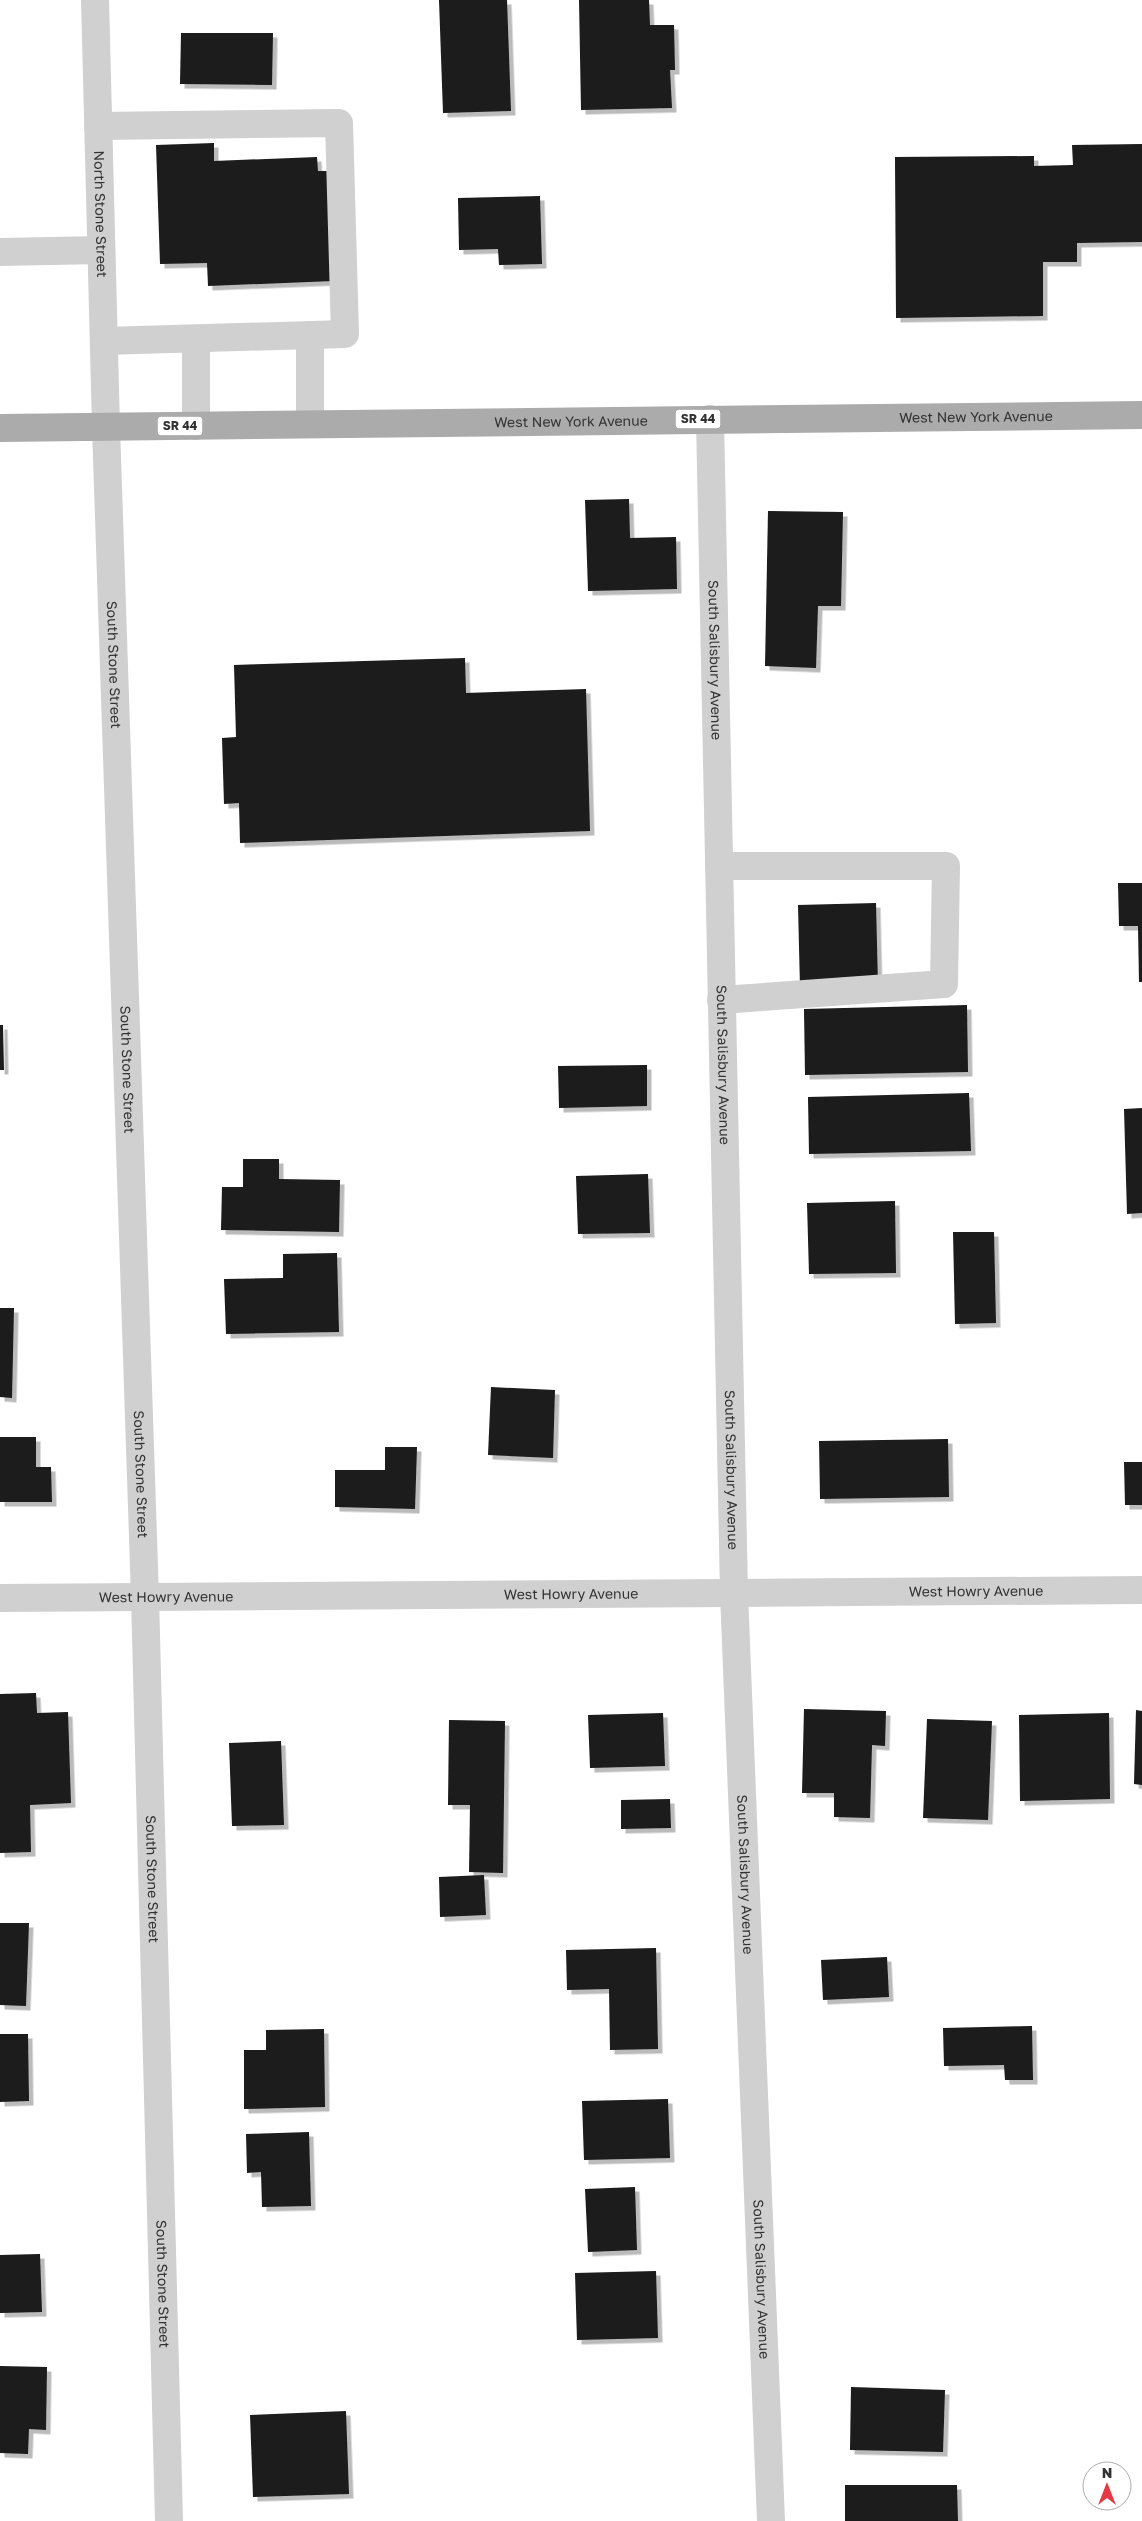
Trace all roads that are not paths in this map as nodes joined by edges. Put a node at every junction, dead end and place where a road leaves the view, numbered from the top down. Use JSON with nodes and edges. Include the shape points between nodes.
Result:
{"nodes":[{"id":1,"x":95,"y":0,"type":"edge"},
{"id":2,"x":98,"y":126,"type":"junction"},
{"id":3,"x":101,"y":250,"type":"junction"},
{"id":4,"x":0,"y":252,"type":"edge"},
{"id":5,"x":310,"y":335,"type":"junction"},
{"id":6,"x":196,"y":339,"type":"junction"},
{"id":7,"x":104,"y":341,"type":"junction"},
{"id":8,"x":1142,"y":415,"type":"edge"},
{"id":9,"x":710,"y":419,"type":"junction"},
{"id":10,"x":310,"y":424,"type":"junction"},
{"id":11,"x":196,"y":426,"type":"junction"},
{"id":12,"x":106,"y":427,"type":"junction"},
{"id":13,"x":0,"y":428,"type":"edge"},
{"id":14,"x":719,"y":866,"type":"junction"},
{"id":15,"x":721,"y":1000,"type":"junction"},
{"id":16,"x":1142,"y":1590,"type":"edge"},
{"id":17,"x":734,"y":1593,"type":"junction"},
{"id":18,"x":145,"y":1597,"type":"junction"},
{"id":19,"x":0,"y":1598,"type":"edge"},
{"id":20,"x":169,"y":2521,"type":"edge"},
{"id":21,"x":771,"y":2521,"type":"edge"}],
"edges":[{"from":1,"to":2,"type":"street","name":"North Stone Street"},
{"from":2,"to":3,"type":"street","name":"North Stone Street"},
{"from":2,"to":5,"type":"street","via":[[340,123],[345,334]]},
{"from":3,"to":4,"type":"street"},
{"from":3,"to":7,"type":"street","name":"North Stone Street"},
{"from":5,"to":6,"type":"street"},
{"from":5,"to":10,"type":"street"},
{"from":6,"to":7,"type":"street"},
{"from":6,"to":11,"type":"street"},
{"from":7,"to":12,"type":"street","name":"North Stone Street"},
{"from":8,"to":9,"type":"main road","name":"West New York Avenue","number":"SR 44"},
{"from":9,"to":10,"type":"main road","name":"West New York Avenue","number":"SR 44"},
{"from":9,"to":14,"type":"street","name":"South Salisbury Avenue"},
{"from":10,"to":11,"type":"main road","name":"West New York Avenue","number":"SR 44"},
{"from":11,"to":12,"type":"main road","name":"West New York Avenue","number":"SR 44"},
{"from":12,"to":13,"type":"main road","name":"West New York Avenue","number":"SR 44"},
{"from":12,"to":18,"type":"street","name":"South Stone Street"},
{"from":14,"to":15,"type":"street","name":"South Salisbury Avenue"},
{"from":14,"to":15,"type":"street","via":[[946,866],[944,984]]},
{"from":15,"to":17,"type":"street","name":"South Salisbury Avenue"},
{"from":16,"to":17,"type":"street","name":"West Howry Avenue"},
{"from":17,"to":18,"type":"street","name":"West Howry Avenue"},
{"from":17,"to":21,"type":"street","name":"South Salisbury Avenue"},
{"from":18,"to":19,"type":"street","name":"West Howry Avenue"},
{"from":18,"to":20,"type":"street","name":"South Stone Street"}]}
